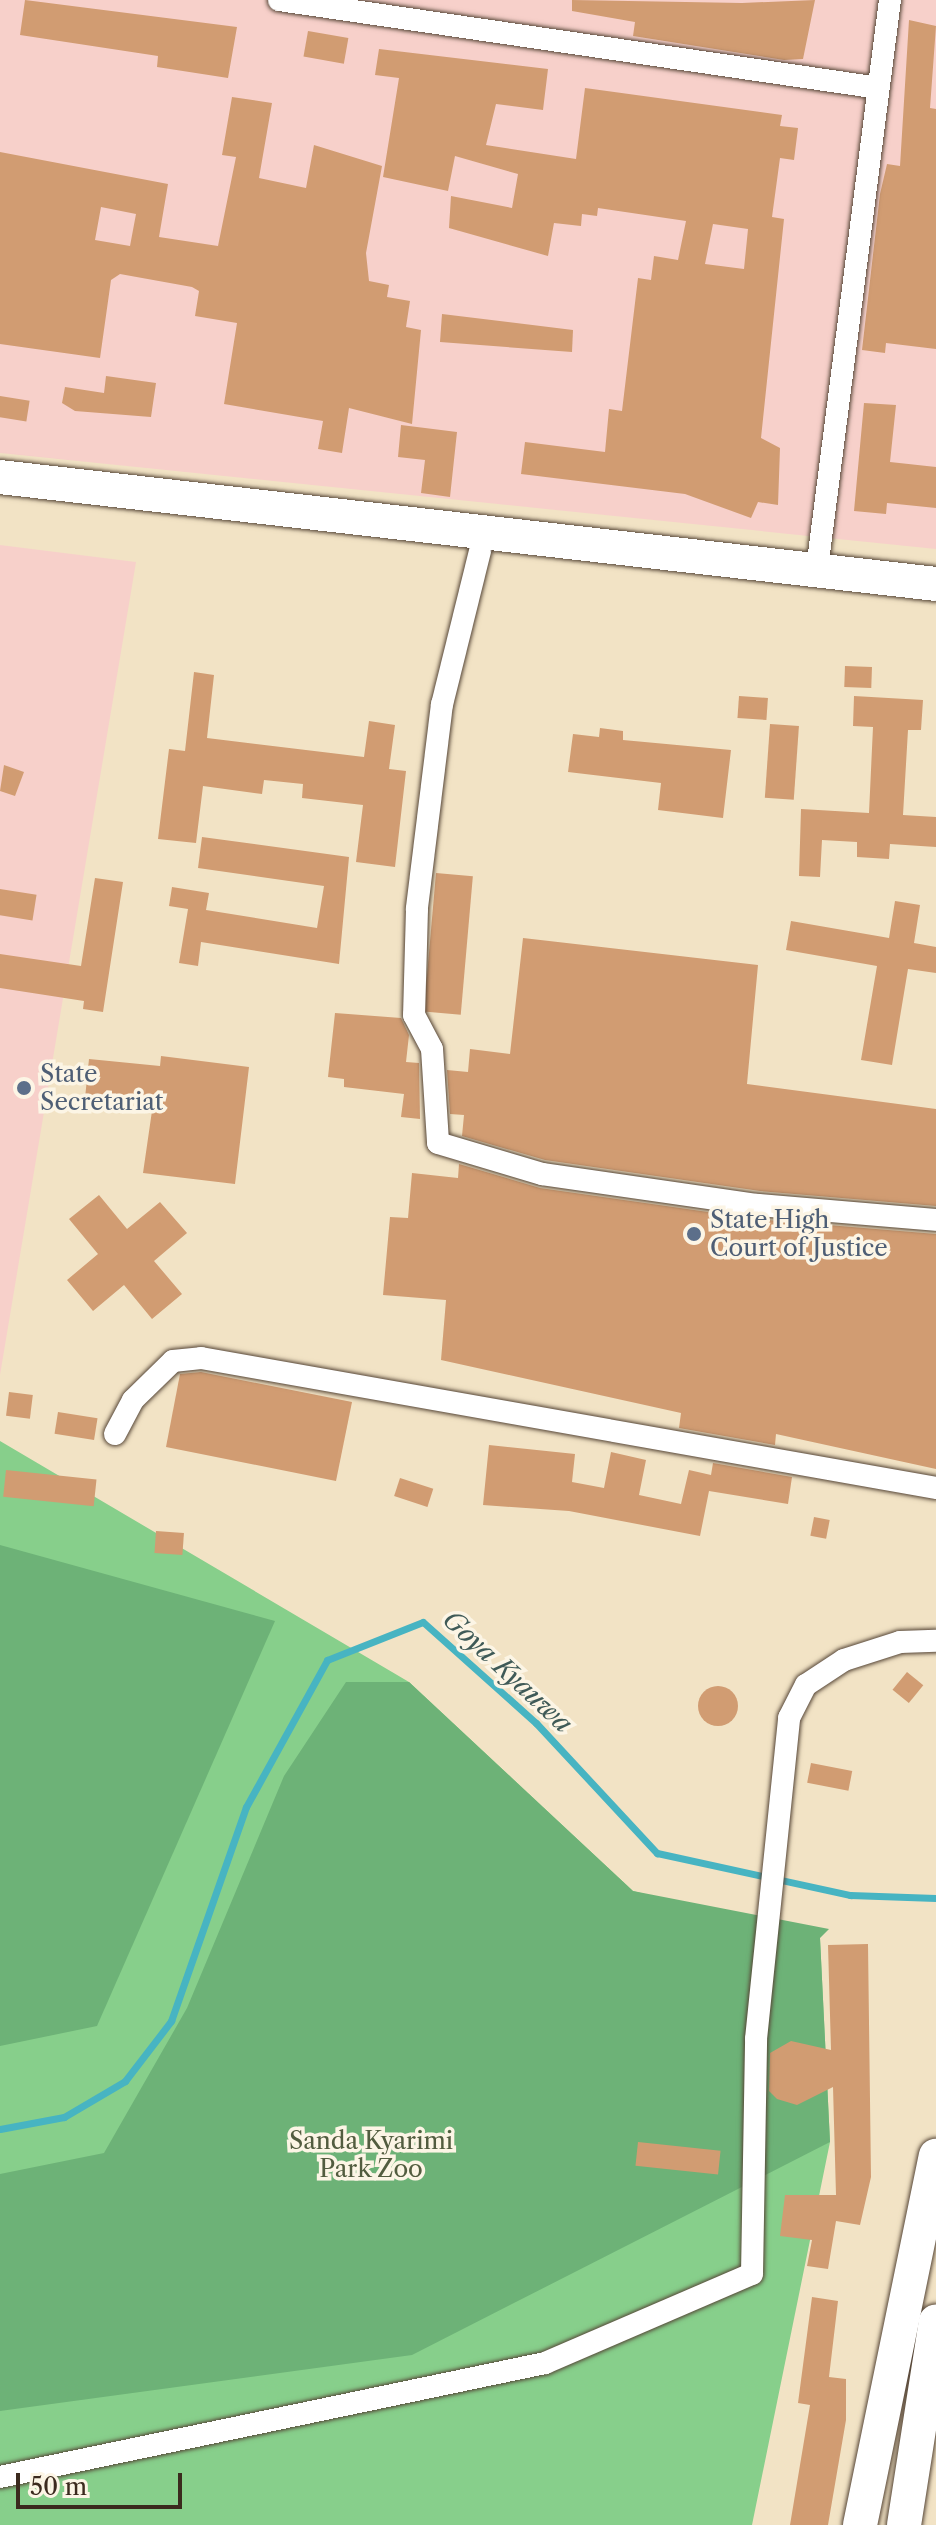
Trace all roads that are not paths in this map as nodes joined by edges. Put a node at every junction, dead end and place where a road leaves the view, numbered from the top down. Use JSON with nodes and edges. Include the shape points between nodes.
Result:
{"nodes":[{"id":1,"x":279,"y":0,"type":"edge"},
{"id":2,"x":890,"y":0,"type":"edge"},
{"id":3,"x":879,"y":88,"type":"junction"},
{"id":4,"x":0,"y":477,"type":"edge"},
{"id":5,"x":0,"y":497,"type":"edge"},
{"id":6,"x":480,"y":551,"type":"junction"},
{"id":7,"x":817,"y":569,"type":"junction"},
{"id":8,"x":936,"y":584,"type":"edge"},
{"id":9,"x":936,"y":602,"type":"edge"},
{"id":10,"x":936,"y":1220,"type":"edge"},
{"id":11,"x":115,"y":1434,"type":"dead end"},
{"id":12,"x":936,"y":1488,"type":"edge"},
{"id":13,"x":936,"y":1641,"type":"edge"},
{"id":14,"x":936,"y":2156,"type":"edge"},
{"id":15,"x":936,"y":2321,"type":"edge"},
{"id":16,"x":0,"y":2477,"type":"edge"},
{"id":17,"x":860,"y":2525,"type":"edge"},
{"id":18,"x":904,"y":2525,"type":"edge"}],
"edges":[{"from":1,"to":3,"type":"street"},
{"from":2,"to":3,"type":"street"},
{"from":3,"to":7,"type":"street"},
{"from":4,"to":7,"type":"main road"},
{"from":5,"to":6,"type":"main road"},
{"from":6,"to":9,"type":"main road"},
{"from":6,"to":10,"type":"street","via":[[442,704],[417,909],[414,1015],[432,1049],[438,1143],[542,1174],[758,1205]]},
{"from":7,"to":8,"type":"main road"},
{"from":11,"to":12,"type":"street","via":[[133,1400],[173,1361],[201,1358]]},
{"from":13,"to":16,"type":"street","via":[[900,1642],[844,1660],[806,1685],[789,1718],[756,2039],[752,2274],[545,2363]]},
{"from":14,"to":17,"type":"main road"},
{"from":15,"to":18,"type":"main road"}]}
